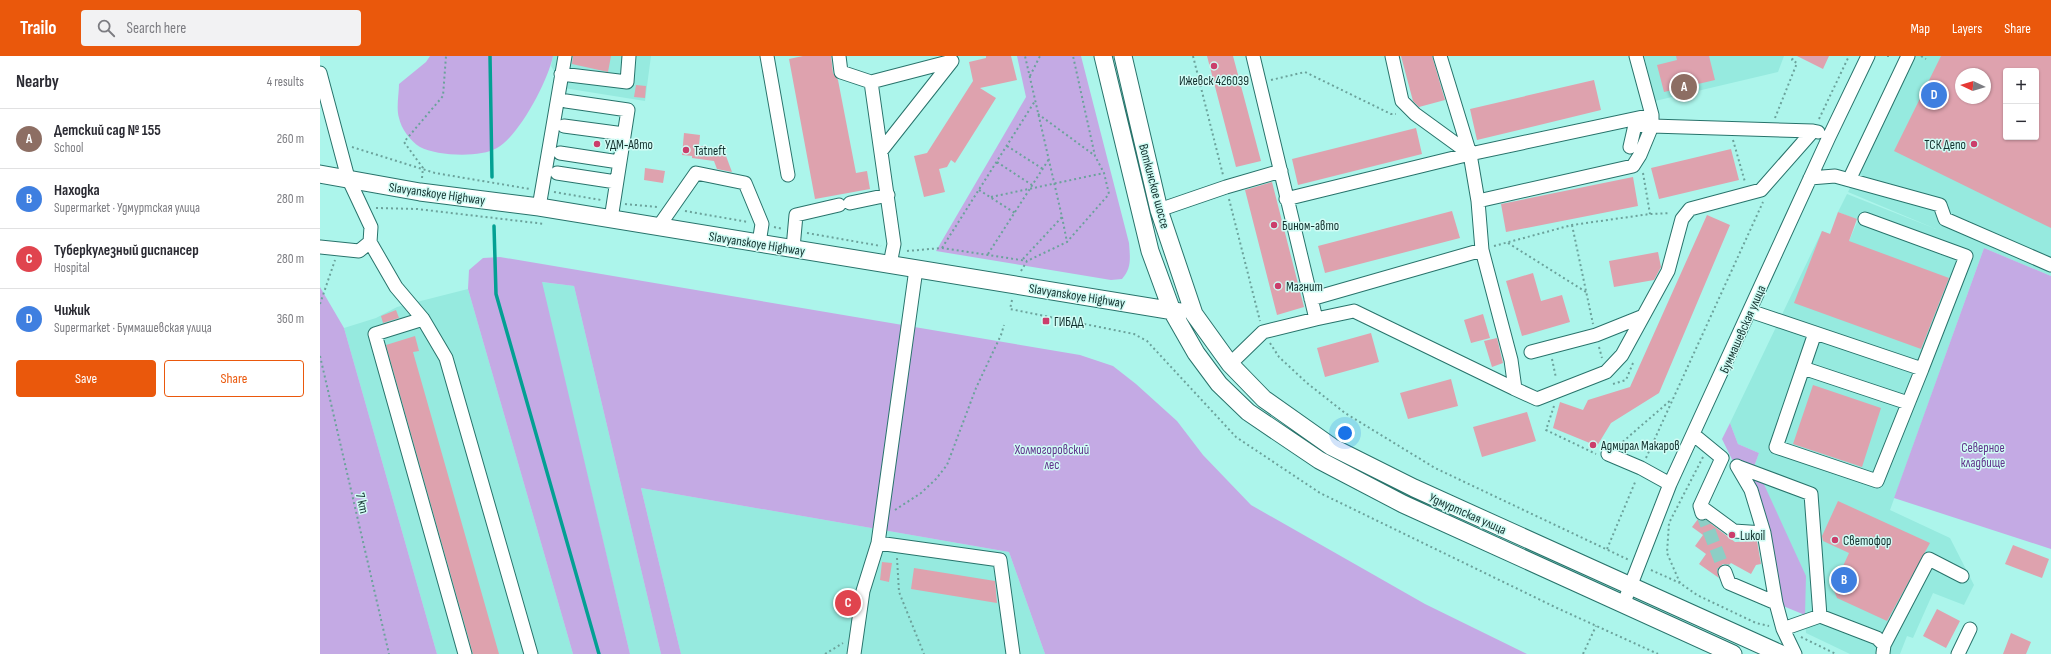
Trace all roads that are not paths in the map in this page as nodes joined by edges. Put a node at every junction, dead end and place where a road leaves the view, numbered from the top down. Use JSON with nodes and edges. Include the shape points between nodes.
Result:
{"nodes":[{"id":1,"x":565,"y":56,"type":"edge"},
{"id":2,"x":629,"y":56,"type":"edge"},
{"id":3,"x":767,"y":56,"type":"edge"},
{"id":4,"x":839,"y":56,"type":"edge"},
{"id":5,"x":1103,"y":56,"type":"edge"},
{"id":6,"x":1123,"y":56,"type":"edge"},
{"id":7,"x":1253,"y":56,"type":"edge"},
{"id":8,"x":1392,"y":56,"type":"edge"},
{"id":9,"x":1442,"y":56,"type":"edge"},
{"id":10,"x":1636,"y":56,"type":"edge"},
{"id":11,"x":1868,"y":56,"type":"edge"},
{"id":12,"x":1908,"y":56,"type":"edge"},
{"id":13,"x":320,"y":73,"type":"edge"},
{"id":14,"x":561,"y":74,"type":"junction"},
{"id":15,"x":872,"y":82,"type":"junction"},
{"id":16,"x":566,"y":100,"type":"dead end"},
{"id":17,"x":1652,"y":120,"type":"junction"},
{"id":18,"x":564,"y":126,"type":"dead end"},
{"id":19,"x":1813,"y":131,"type":"junction"},
{"id":20,"x":624,"y":134,"type":"junction"},
{"id":21,"x":1829,"y":137,"type":"junction"},
{"id":22,"x":1630,"y":147,"type":"dead end"},
{"id":23,"x":881,"y":150,"type":"junction"},
{"id":24,"x":560,"y":153,"type":"dead end"},
{"id":25,"x":1470,"y":154,"type":"junction"},
{"id":26,"x":620,"y":162,"type":"junction"},
{"id":27,"x":1281,"y":171,"type":"junction"},
{"id":28,"x":320,"y":174,"type":"edge"},
{"id":29,"x":556,"y":174,"type":"dead end"},
{"id":30,"x":788,"y":175,"type":"dead end"},
{"id":31,"x":348,"y":178,"type":"junction"},
{"id":32,"x":1810,"y":178,"type":"junction"},
{"id":33,"x":1849,"y":180,"type":"junction"},
{"id":34,"x":616,"y":182,"type":"junction"},
{"id":35,"x":888,"y":195,"type":"junction"},
{"id":36,"x":1286,"y":199,"type":"junction"},
{"id":37,"x":1478,"y":201,"type":"junction"},
{"id":38,"x":539,"y":207,"type":"junction"},
{"id":39,"x":1159,"y":210,"type":"junction"},
{"id":40,"x":611,"y":218,"type":"junction"},
{"id":41,"x":1865,"y":219,"type":"dead end"},
{"id":42,"x":659,"y":226,"type":"junction"},
{"id":43,"x":370,"y":242,"type":"junction"},
{"id":44,"x":759,"y":243,"type":"junction"},
{"id":45,"x":320,"y":247,"type":"edge"},
{"id":46,"x":793,"y":248,"type":"junction"},
{"id":47,"x":1482,"y":250,"type":"junction"},
{"id":48,"x":890,"y":264,"type":"junction"},
{"id":49,"x":2051,"y":265,"type":"edge"},
{"id":50,"x":916,"y":269,"type":"junction"},
{"id":51,"x":1311,"y":299,"type":"junction"},
{"id":52,"x":1172,"y":311,"type":"junction"},
{"id":53,"x":1750,"y":311,"type":"junction"},
{"id":54,"x":1194,"y":314,"type":"junction"},
{"id":55,"x":1642,"y":317,"type":"junction"},
{"id":56,"x":423,"y":319,"type":"junction"},
{"id":57,"x":1316,"y":319,"type":"junction"},
{"id":58,"x":1815,"y":333,"type":"junction"},
{"id":59,"x":1531,"y":352,"type":"dead end"},
{"id":60,"x":1230,"y":364,"type":"junction"},
{"id":61,"x":1803,"y":368,"type":"junction"},
{"id":62,"x":1922,"y":369,"type":"junction"},
{"id":63,"x":1515,"y":389,"type":"junction"},
{"id":64,"x":1908,"y":403,"type":"junction"},
{"id":65,"x":1694,"y":435,"type":"junction"},
{"id":66,"x":1608,"y":454,"type":"road end"},
{"id":67,"x":1722,"y":458,"type":"junction"},
{"id":68,"x":1739,"y":467,"type":"junction"},
{"id":69,"x":1670,"y":484,"type":"junction"},
{"id":70,"x":1764,"y":534,"type":"junction"},
{"id":71,"x":878,"y":542,"type":"junction"},
{"id":72,"x":1576,"y":562,"type":"junction"},
{"id":73,"x":1725,"y":572,"type":"tunnel mouth"},
{"id":74,"x":1962,"y":576,"type":"dead end"},
{"id":75,"x":1568,"y":579,"type":"junction"},
{"id":76,"x":1632,"y":586,"type":"junction"},
{"id":77,"x":1776,"y":603,"type":"junction"},
{"id":78,"x":1623,"y":605,"type":"junction"},
{"id":79,"x":1820,"y":616,"type":"junction"},
{"id":80,"x":1783,"y":629,"type":"junction"},
{"id":81,"x":1970,"y":629,"type":"dead end"},
{"id":82,"x":1731,"y":630,"type":"junction"},
{"id":83,"x":1883,"y":650,"type":"edge"},
{"id":84,"x":1728,"y":651,"type":"edge"},
{"id":85,"x":464,"y":654,"type":"edge"},
{"id":86,"x":531,"y":654,"type":"edge"},
{"id":87,"x":854,"y":654,"type":"edge"},
{"id":88,"x":1013,"y":654,"type":"edge"},
{"id":89,"x":1781,"y":654,"type":"edge"},
{"id":90,"x":1795,"y":654,"type":"edge"},
{"id":91,"x":1958,"y":654,"type":"edge"}],
"edges":[{"from":1,"to":14,"type":"street"},
{"from":2,"to":14,"type":"street","via":[[627,82]]},
{"from":3,"to":30,"type":"street"},
{"from":4,"to":15,"type":"street","via":[[841,72]]},
{"from":5,"to":52,"type":"main road","name":"Воткинское шоссе","via":[[1150,251]]},
{"from":6,"to":39,"type":"main road","name":"Воткинское шоссе"},
{"from":7,"to":27,"type":"street"},
{"from":8,"to":25,"type":"street","via":[[1402,101],[1415,114]]},
{"from":9,"to":25,"type":"street"},
{"from":10,"to":17,"type":"street"},
{"from":11,"to":21,"type":"street","name":"Буммашевская улица"},
{"from":12,"to":33,"type":"street"},
{"from":13,"to":31,"type":"street"},
{"from":14,"to":38,"type":"street"},
{"from":15,"to":23,"type":"street"},
{"from":15,"to":23,"type":"street","via":[[952,62]]},
{"from":16,"to":20,"type":"street","via":[[628,110]]},
{"from":17,"to":19,"type":"street","via":[[1730,128]]},
{"from":17,"to":22,"type":"street","via":[[1635,125]]},
{"from":17,"to":25,"type":"street"},
{"from":17,"to":37,"type":"street","via":[[1640,155],[1633,166]]},
{"from":18,"to":20,"type":"street"},
{"from":19,"to":21,"type":"street"},
{"from":19,"to":55,"type":"street","via":[[1760,190],[1690,209],[1682,219],[1668,271]]},
{"from":20,"to":26,"type":"street"},
{"from":21,"to":32,"type":"street","name":"Буммашевская улица"},
{"from":23,"to":35,"type":"street"},
{"from":24,"to":26,"type":"street"},
{"from":25,"to":36,"type":"street"},
{"from":25,"to":37,"type":"street"},
{"from":26,"to":34,"type":"street"},
{"from":27,"to":36,"type":"street"},
{"from":27,"to":39,"type":"street","via":[[1226,186]]},
{"from":28,"to":31,"type":"main road","name":"Slavyanskoye Highway"},
{"from":29,"to":34,"type":"street"},
{"from":31,"to":38,"type":"main road","name":"Slavyanskoye Highway","via":[[420,192]]},
{"from":31,"to":43,"type":"street","via":[[371,227]]},
{"from":32,"to":33,"type":"street","via":[[1835,176]]},
{"from":32,"to":53,"type":"street","name":"Буммашевская улица"},
{"from":33,"to":49,"type":"street","via":[[1940,205],[1945,219]]},
{"from":34,"to":40,"type":"street"},
{"from":35,"to":46,"type":"street","via":[[796,215]]},
{"from":35,"to":48,"type":"street","via":[[894,244]]},
{"from":36,"to":51,"type":"street"},
{"from":37,"to":47,"type":"street"},
{"from":38,"to":40,"type":"main road","name":"Slavyanskoye Highway"},
{"from":39,"to":54,"type":"main road","name":"Воткинское шоссе"},
{"from":40,"to":42,"type":"main road","name":"Slavyanskoye Highway"},
{"from":41,"to":62,"type":"street","via":[[1966,256]]},
{"from":42,"to":44,"type":"main road","name":"Slavyanskoye Highway"},
{"from":42,"to":44,"type":"street","via":[[696,172],[745,183],[762,224]]},
{"from":43,"to":45,"type":"street","via":[[359,251]]},
{"from":43,"to":56,"type":"street","via":[[396,287]]},
{"from":44,"to":46,"type":"main road","name":"Slavyanskoye Highway"},
{"from":46,"to":48,"type":"main road","name":"Slavyanskoye Highway"},
{"from":47,"to":51,"type":"street"},
{"from":47,"to":63,"type":"street","via":[[1511,360]]},
{"from":48,"to":50,"type":"main road","name":"Slavyanskoye Highway"},
{"from":50,"to":52,"type":"main road","name":"Slavyanskoye Highway"},
{"from":50,"to":71,"type":"street"},
{"from":51,"to":57,"type":"street"},
{"from":52,"to":54,"type":"main road","name":"Slavyanskoye Highway"},
{"from":52,"to":75,"type":"main road","name":"Удмуртская улица","via":[[1196,353],[1219,384],[1254,417],[1319,460],[1403,504]]},
{"from":53,"to":58,"type":"street"},
{"from":53,"to":65,"type":"street","name":"Буммашевская улица"},
{"from":54,"to":60,"type":"main road","name":"Удмуртская улица"},
{"from":55,"to":59,"type":"street","via":[[1596,335]]},
{"from":55,"to":63,"type":"street","via":[[1622,355],[1606,372],[1537,399]]},
{"from":56,"to":85,"type":"street","via":[[375,334]]},
{"from":56,"to":86,"type":"street","via":[[446,358]]},
{"from":57,"to":60,"type":"street","via":[[1263,332]]},
{"from":57,"to":63,"type":"street","via":[[1354,311]]},
{"from":58,"to":61,"type":"street"},
{"from":58,"to":62,"type":"street"},
{"from":60,"to":72,"type":"main road","name":"Удмуртская улица","via":[[1264,399],[1332,446],[1414,488]]},
{"from":61,"to":64,"type":"street"},
{"from":61,"to":64,"type":"street","via":[[1776,447],[1869,479],[1877,481]]},
{"from":62,"to":64,"type":"street"},
{"from":65,"to":67,"type":"street"},
{"from":65,"to":69,"type":"street","name":"Буммашевская улица"},
{"from":66,"to":69,"type":"street"},
{"from":67,"to":68,"type":"street"},
{"from":67,"to":70,"type":"street","via":[[1701,510],[1734,531]]},
{"from":68,"to":70,"type":"street","via":[[1751,490]]},
{"from":68,"to":79,"type":"street","via":[[1811,494]]},
{"from":69,"to":76,"type":"street","name":"Буммашевская улица"},
{"from":70,"to":77,"type":"street"},
{"from":71,"to":87,"type":"street","via":[[863,591]]},
{"from":71,"to":88,"type":"street","via":[[1000,560]]},
{"from":72,"to":75,"type":"main road"},
{"from":72,"to":76,"type":"main road","name":"Удмуртская улица"},
{"from":73,"to":77,"type":"street","via":[[1729,583]]},
{"from":74,"to":83,"type":"street","via":[[1929,559]]},
{"from":75,"to":78,"type":"main road","name":"Удмуртская улица"},
{"from":76,"to":78,"type":"street","name":"Буммашевская улица"},
{"from":76,"to":82,"type":"main road","name":"Удмуртская улица"},
{"from":77,"to":80,"type":"street"},
{"from":78,"to":84,"type":"main road","name":"Удмуртская улица"},
{"from":79,"to":80,"type":"street"},
{"from":79,"to":83,"type":"street","via":[[1877,638]]},
{"from":80,"to":90,"type":"street"},
{"from":81,"to":91,"type":"street"},
{"from":82,"to":84,"type":"main road"},
{"from":82,"to":89,"type":"main road","name":"Удмуртская улица"}]}
